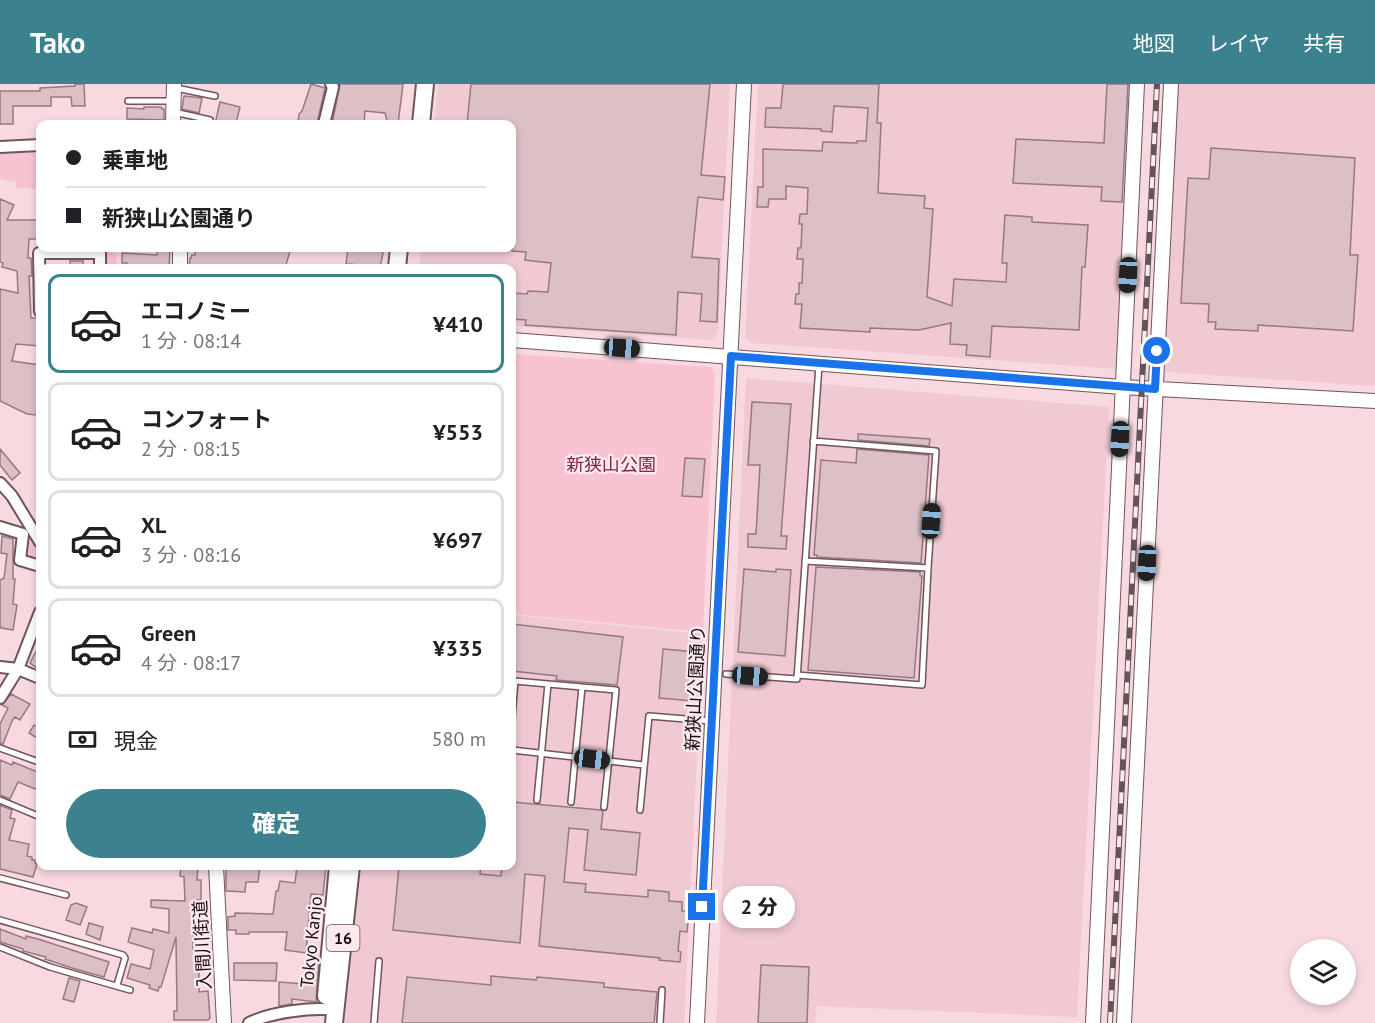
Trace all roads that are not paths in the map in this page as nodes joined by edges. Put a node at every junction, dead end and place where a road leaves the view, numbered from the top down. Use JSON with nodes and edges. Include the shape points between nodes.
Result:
{"nodes":[{"id":1,"x":331,"y":84,"type":"edge"},
{"id":2,"x":414,"y":84,"type":"edge"},
{"id":3,"x":425,"y":84,"type":"edge"},
{"id":4,"x":744,"y":84,"type":"edge"},
{"id":5,"x":1137,"y":84,"type":"edge"},
{"id":6,"x":1171,"y":84,"type":"edge"},
{"id":7,"x":215,"y":96,"type":"dead end"},
{"id":8,"x":128,"y":101,"type":"dead end"},
{"id":9,"x":174,"y":102,"type":"edge"},
{"id":10,"x":210,"y":120,"type":"dead end"},
{"id":11,"x":325,"y":120,"type":"edge"},
{"id":12,"x":411,"y":120,"type":"edge"},
{"id":13,"x":421,"y":120,"type":"edge"},
{"id":14,"x":36,"y":145,"type":"edge"},
{"id":15,"x":0,"y":147,"type":"edge"},
{"id":16,"x":39,"y":264,"type":"edge"},
{"id":17,"x":100,"y":264,"type":"edge"},
{"id":18,"x":516,"y":340,"type":"edge"},
{"id":19,"x":731,"y":356,"type":"junction"},
{"id":20,"x":819,"y":363,"type":"junction"},
{"id":21,"x":1122,"y":387,"type":"junction"},
{"id":22,"x":1155,"y":389,"type":"junction"},
{"id":23,"x":1375,"y":401,"type":"edge"},
{"id":24,"x":813,"y":441,"type":"junction"},
{"id":25,"x":0,"y":483,"type":"edge"},
{"id":26,"x":0,"y":527,"type":"edge"},
{"id":27,"x":36,"y":535,"type":"edge"},
{"id":28,"x":805,"y":561,"type":"junction"},
{"id":29,"x":36,"y":565,"type":"edge"},
{"id":30,"x":928,"y":568,"type":"junction"},
{"id":31,"x":36,"y":622,"type":"edge"},
{"id":32,"x":0,"y":667,"type":"edge"},
{"id":33,"x":18,"y":669,"type":"junction"},
{"id":34,"x":726,"y":674,"type":"dead end"},
{"id":35,"x":797,"y":675,"type":"junction"},
{"id":36,"x":36,"y":676,"type":"edge"},
{"id":37,"x":516,"y":681,"type":"edge"},
{"id":38,"x":548,"y":684,"type":"junction"},
{"id":39,"x":582,"y":687,"type":"junction"},
{"id":40,"x":0,"y":698,"type":"edge"},
{"id":41,"x":711,"y":722,"type":"junction"},
{"id":42,"x":0,"y":748,"type":"edge"},
{"id":43,"x":516,"y":750,"type":"edge"},
{"id":44,"x":542,"y":753,"type":"junction"},
{"id":45,"x":575,"y":757,"type":"junction"},
{"id":46,"x":36,"y":761,"type":"dead end"},
{"id":47,"x":609,"y":761,"type":"junction"},
{"id":48,"x":644,"y":765,"type":"junction"},
{"id":49,"x":0,"y":800,"type":"edge"},
{"id":50,"x":537,"y":800,"type":"dead end"},
{"id":51,"x":571,"y":802,"type":"dead end"},
{"id":52,"x":604,"y":807,"type":"dead end"},
{"id":53,"x":640,"y":810,"type":"dead end"},
{"id":54,"x":36,"y":815,"type":"edge"},
{"id":55,"x":216,"y":870,"type":"edge"},
{"id":56,"x":339,"y":870,"type":"edge"},
{"id":57,"x":350,"y":870,"type":"edge"},
{"id":58,"x":0,"y":878,"type":"edge"},
{"id":59,"x":66,"y":895,"type":"dead end"},
{"id":60,"x":0,"y":920,"type":"edge"},
{"id":61,"x":0,"y":947,"type":"edge"},
{"id":62,"x":379,"y":961,"type":"dead end"},
{"id":63,"x":117,"y":985,"type":"junction"},
{"id":64,"x":130,"y":990,"type":"dead end"},
{"id":65,"x":662,"y":990,"type":"dead end"},
{"id":66,"x":329,"y":1016,"type":"edge"},
{"id":67,"x":224,"y":1023,"type":"edge"},
{"id":68,"x":249,"y":1023,"type":"edge"},
{"id":69,"x":374,"y":1023,"type":"edge"},
{"id":70,"x":660,"y":1023,"type":"edge"},
{"id":71,"x":697,"y":1023,"type":"edge"},
{"id":72,"x":1093,"y":1023,"type":"edge"},
{"id":73,"x":1124,"y":1023,"type":"edge"}],
"edges":[{"from":1,"to":11,"type":"street"},
{"from":2,"to":12,"type":"highway"},
{"from":3,"to":13,"type":"highway"},
{"from":4,"to":19,"type":"street","name":"新狭山公園通り"},
{"from":5,"to":21,"type":"street"},
{"from":6,"to":22,"type":"street"},
{"from":7,"to":9,"type":"lane"},
{"from":8,"to":9,"type":"lane"},
{"from":9,"to":10,"type":"lane"},
{"from":14,"to":15,"type":"street"},
{"from":16,"to":17,"type":"street","via":[[39,253],[100,253]]},
{"from":18,"to":19,"type":"street"},
{"from":19,"to":20,"type":"street"},
{"from":19,"to":41,"type":"street","name":"新狭山公園通り"},
{"from":20,"to":21,"type":"street"},
{"from":20,"to":24,"type":"lane"},
{"from":21,"to":22,"type":"street"},
{"from":21,"to":72,"type":"street"},
{"from":22,"to":23,"type":"street"},
{"from":22,"to":73,"type":"street"},
{"from":24,"to":28,"type":"lane"},
{"from":24,"to":30,"type":"lane","via":[[936,451]]},
{"from":25,"to":27,"type":"street"},
{"from":26,"to":29,"type":"street","via":[[23,534],[20,560]]},
{"from":28,"to":30,"type":"lane"},
{"from":28,"to":35,"type":"lane"},
{"from":30,"to":35,"type":"lane","via":[[922,685]]},
{"from":31,"to":33,"type":"street"},
{"from":32,"to":33,"type":"street"},
{"from":33,"to":36,"type":"street"},
{"from":33,"to":40,"type":"street"},
{"from":34,"to":35,"type":"lane","via":[[796,680]]},
{"from":37,"to":38,"type":"lane"},
{"from":38,"to":39,"type":"lane"},
{"from":38,"to":44,"type":"lane"},
{"from":39,"to":45,"type":"lane"},
{"from":39,"to":47,"type":"lane","via":[[616,690]]},
{"from":41,"to":48,"type":"lane","via":[[649,716]]},
{"from":41,"to":71,"type":"street","name":"新狭山公園通り"},
{"from":42,"to":46,"type":"lane"},
{"from":43,"to":44,"type":"lane"},
{"from":44,"to":45,"type":"lane"},
{"from":44,"to":50,"type":"lane"},
{"from":45,"to":47,"type":"lane"},
{"from":45,"to":51,"type":"lane"},
{"from":47,"to":48,"type":"lane"},
{"from":47,"to":52,"type":"lane"},
{"from":48,"to":53,"type":"lane"},
{"from":49,"to":54,"type":"lane"},
{"from":55,"to":67,"type":"street","name":"入間川街道"},
{"from":56,"to":66,"type":"highway","name":"Tokyo Kanjo","number":"16"},
{"from":57,"to":66,"type":"highway","name":"Tokyo Kanjo","number":"16"},
{"from":58,"to":59,"type":"lane"},
{"from":60,"to":63,"type":"lane","via":[[123,955]]},
{"from":61,"to":63,"type":"lane"},
{"from":62,"to":69,"type":"lane"},
{"from":63,"to":64,"type":"lane"},
{"from":65,"to":70,"type":"lane"},
{"from":66,"to":68,"type":"street","via":[[289,1013]]}]}
